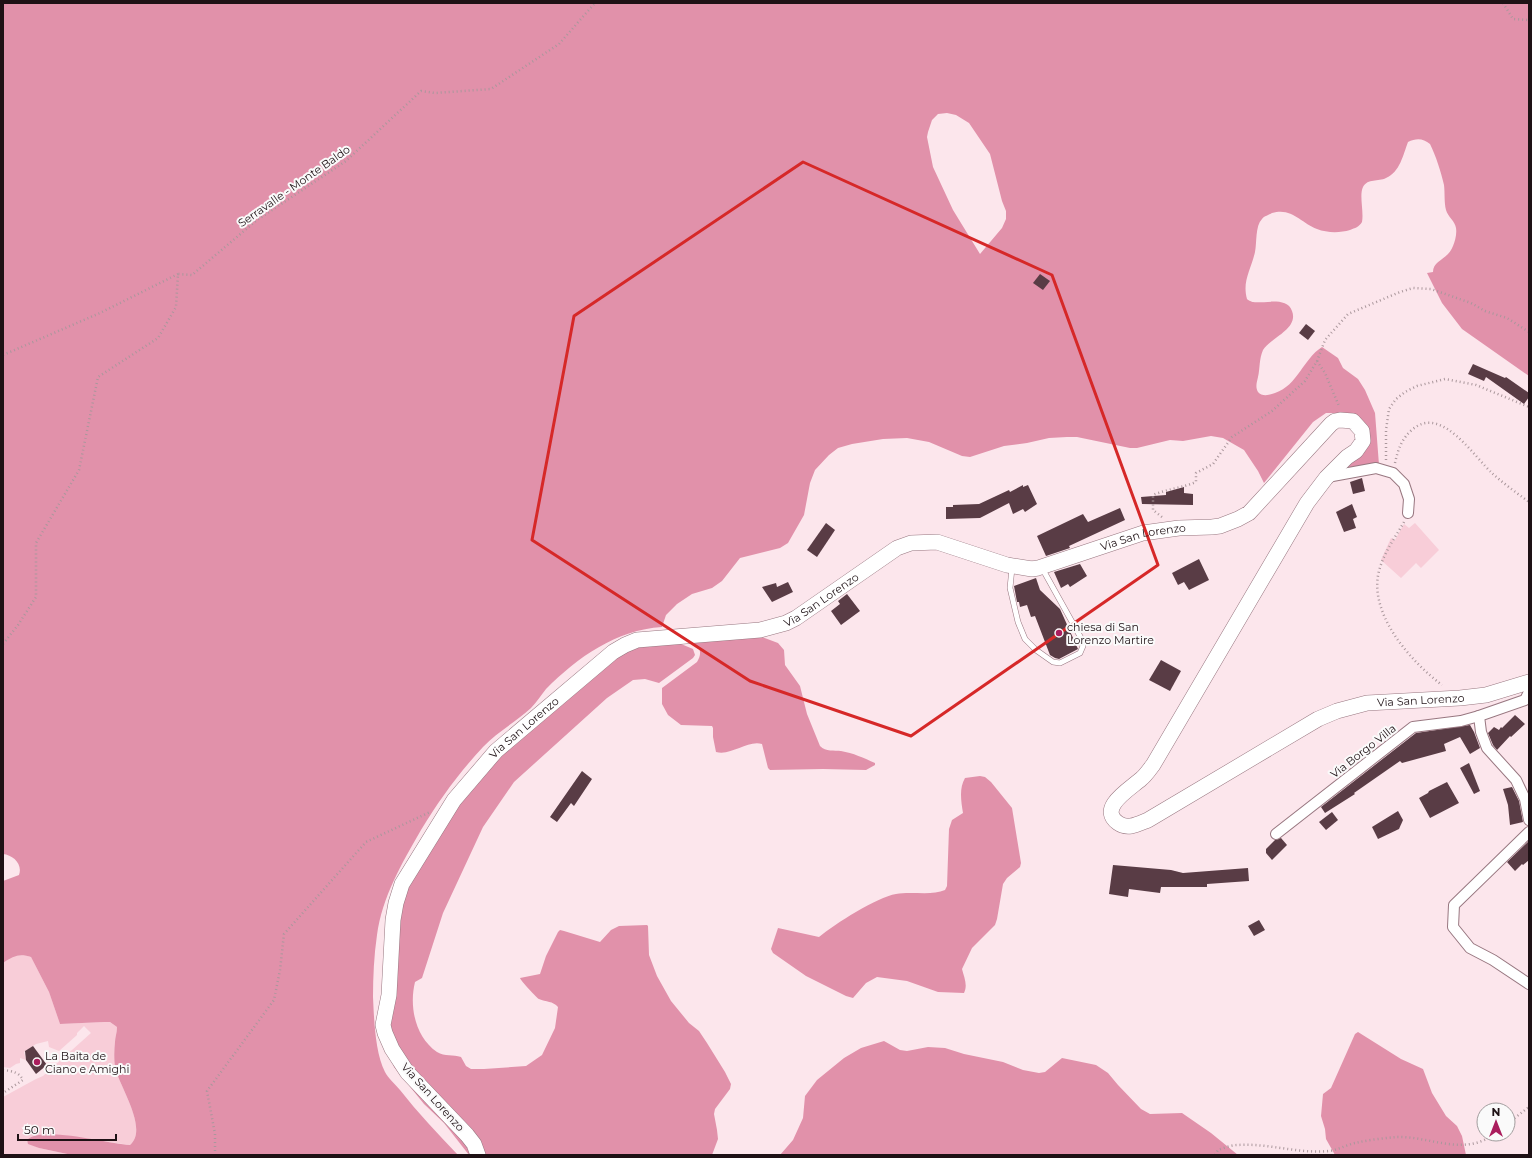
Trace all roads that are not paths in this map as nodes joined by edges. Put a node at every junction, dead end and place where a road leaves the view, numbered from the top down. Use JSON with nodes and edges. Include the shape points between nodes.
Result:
{"nodes":[{"id":1,"x":1326,"y":478,"type":"junction"},
{"id":2,"x":1408,"y":513,"type":"road end"},
{"id":3,"x":1012,"y":566,"type":"junction"},
{"id":4,"x":1042,"y":567,"type":"junction"},
{"id":5,"x":1529,"y":682,"type":"edge"},
{"id":6,"x":1529,"y":692,"type":"edge"},
{"id":7,"x":1479,"y":716,"type":"junction"},
{"id":8,"x":1529,"y":820,"type":"edge"},
{"id":9,"x":1529,"y":832,"type":"edge"},
{"id":10,"x":1276,"y":834,"type":"dead end"},
{"id":11,"x":1529,"y":984,"type":"edge"},
{"id":12,"x":478,"y":1155,"type":"edge"}],
"edges":[{"from":1,"to":2,"type":"street","via":[[1376,468],[1388,472],[1404,484],[1409,499]]},
{"from":1,"to":4,"type":"street","name":"Via San Lorenzo","via":[[1356,451],[1363,441],[1362,431],[1353,421],[1335,421],[1331,424],[1249,513],[1220,526],[1143,532]]},
{"from":1,"to":5,"type":"street","name":"Via San Lorenzo","via":[[1307,503],[1153,765],[1116,801],[1111,814],[1114,820],[1121,826],[1136,826],[1318,719],[1337,711],[1367,703],[1486,695]]},
{"from":3,"to":4,"type":"street","name":"Via San Lorenzo","via":[[1032,569]]},
{"from":3,"to":4,"type":"lane","via":[[1010,588],[1025,640],[1053,662],[1060,663],[1080,653],[1083,646]]},
{"from":3,"to":12,"type":"street","name":"Via San Lorenzo","via":[[937,542],[911,543],[897,548],[786,623],[760,630],[631,642],[613,652],[496,751],[454,800],[402,884],[393,920],[389,995],[383,1025],[392,1049],[407,1072],[467,1135]]},
{"from":6,"to":7,"type":"street","name":"Via Borgo Villa","via":[[1525,700]]},
{"from":7,"to":8,"type":"street","via":[[1487,748],[1516,780],[1525,799]]},
{"from":7,"to":10,"type":"street","name":"Via Borgo Villa","via":[[1413,728]]},
{"from":9,"to":11,"type":"street","via":[[1454,904],[1453,927],[1470,948]]}]}
